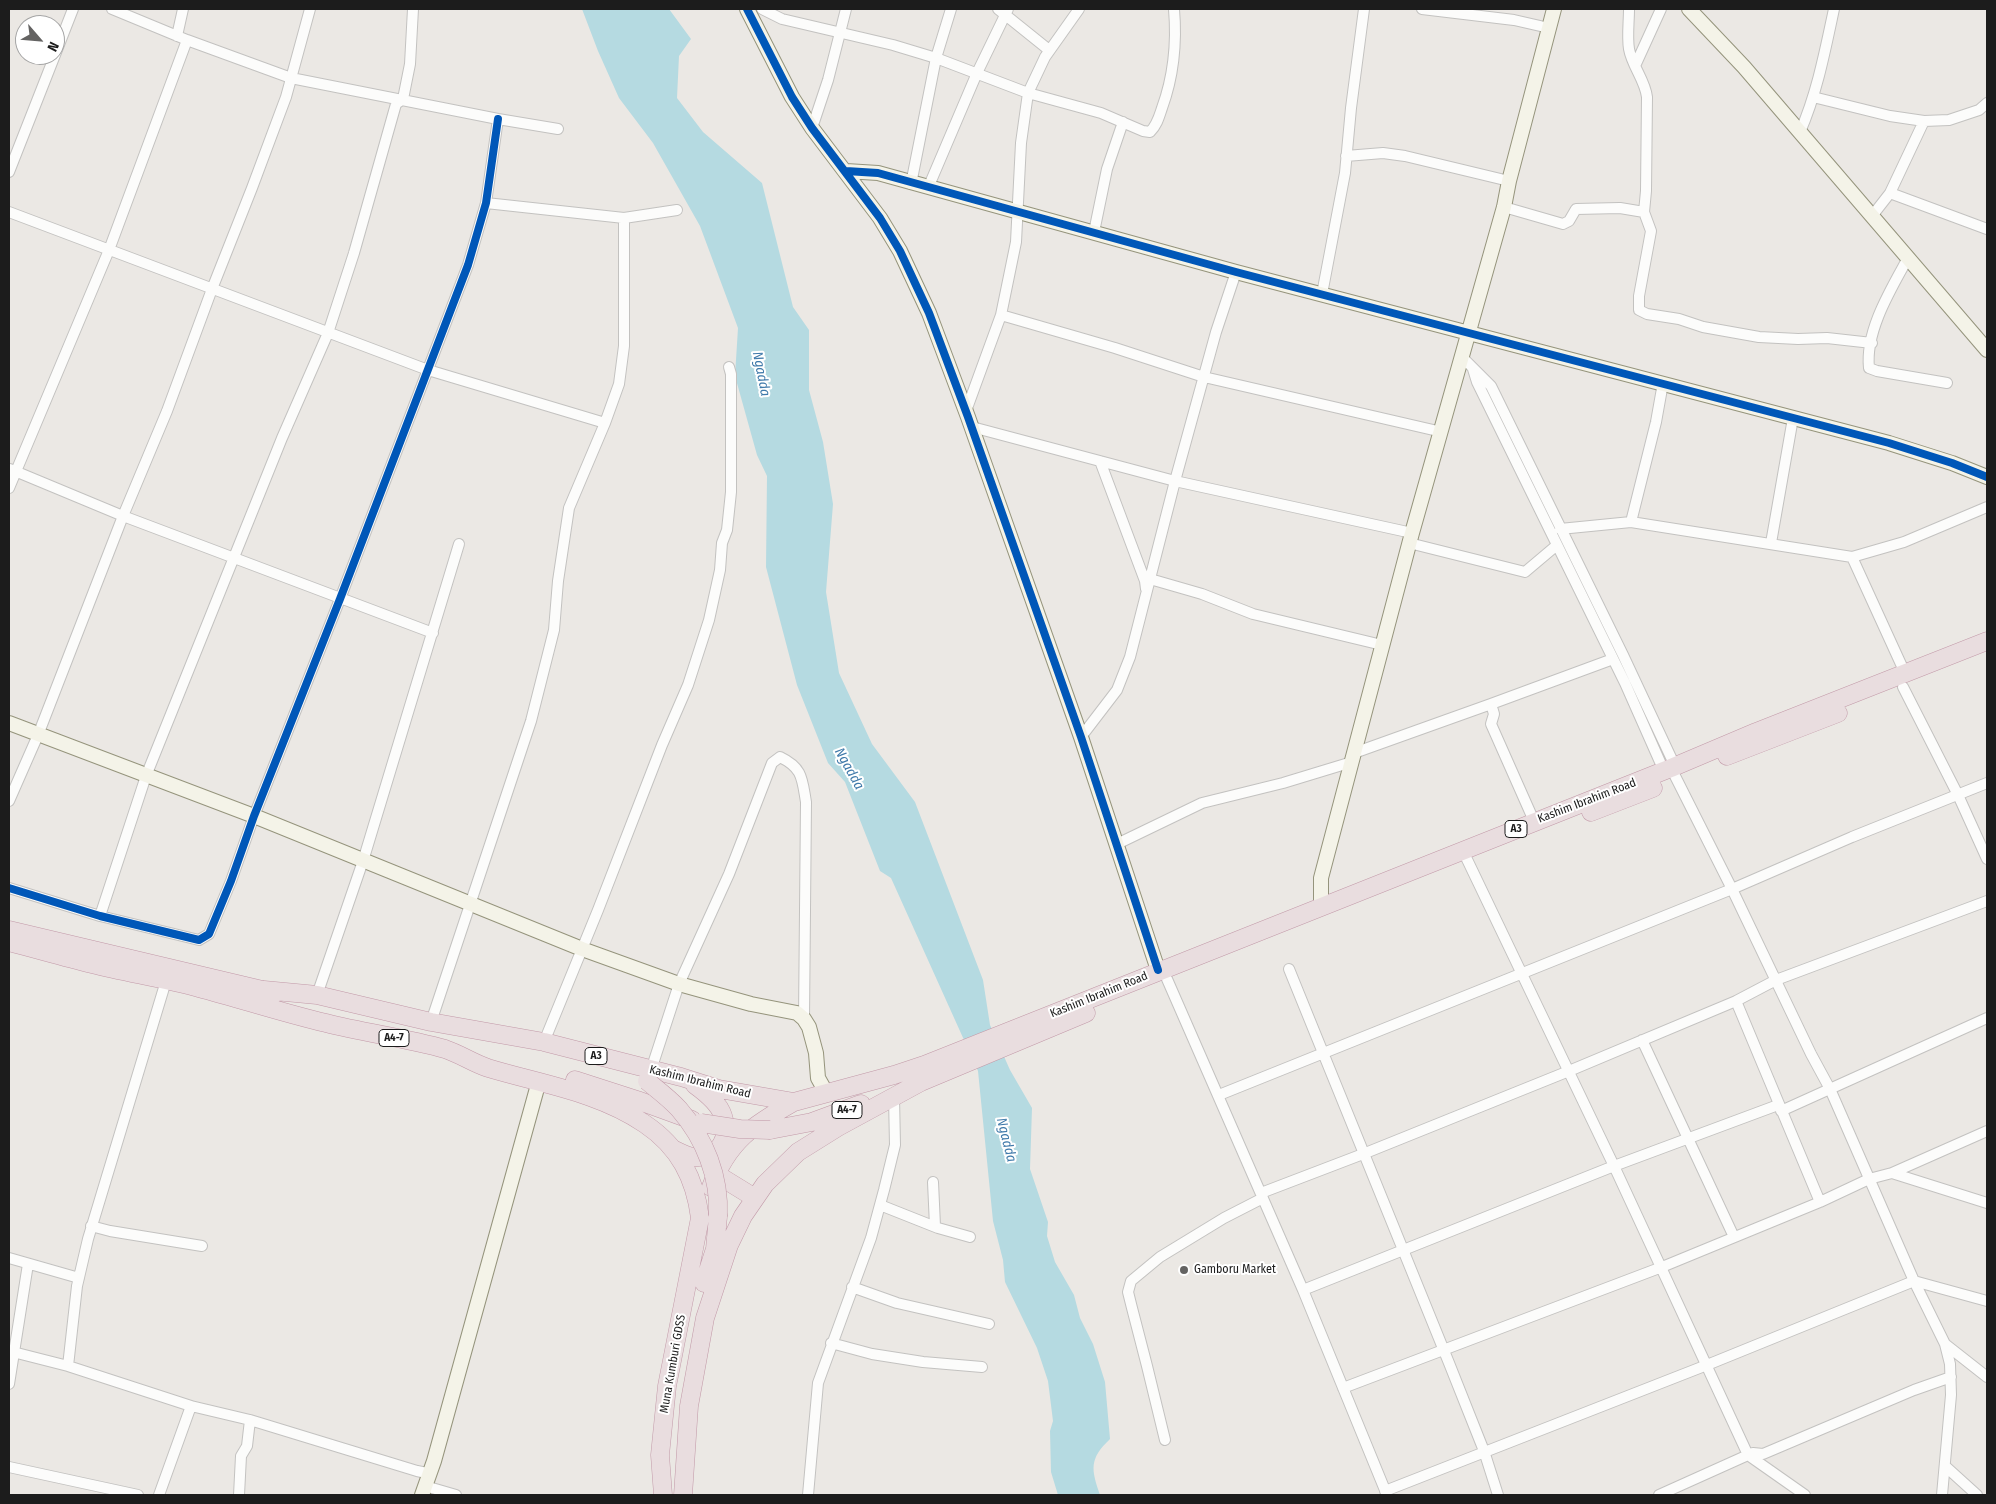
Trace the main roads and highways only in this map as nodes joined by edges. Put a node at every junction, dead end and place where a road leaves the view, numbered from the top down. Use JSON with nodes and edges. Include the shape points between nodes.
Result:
{"nodes":[{"id":1,"x":1987,"y":641,"type":"edge"},
{"id":2,"x":1987,"y":654,"type":"edge"},
{"id":3,"x":1904,"y":680,"type":"junction"},
{"id":4,"x":1671,"y":771,"type":"junction"},
{"id":5,"x":1466,"y":856,"type":"junction"},
{"id":6,"x":9,"y":930,"type":"edge"},
{"id":7,"x":9,"y":942,"type":"edge"},
{"id":8,"x":1163,"y":975,"type":"junction"},
{"id":9,"x":264,"y":990,"type":"junction"},
{"id":10,"x":446,"y":1050,"type":"junction"},
{"id":11,"x":649,"y":1075,"type":"junction"},
{"id":12,"x":925,"y":1075,"type":"junction"},
{"id":13,"x":689,"y":1080,"type":"junction"},
{"id":14,"x":794,"y":1102,"type":"junction"},
{"id":15,"x":675,"y":1150,"type":"junction"},
{"id":16,"x":716,"y":1174,"type":"junction"},
{"id":17,"x":755,"y":1198,"type":"junction"},
{"id":18,"x":743,"y":1216,"type":"joint"},
{"id":19,"x":699,"y":1226,"type":"junction"},
{"id":20,"x":662,"y":1495,"type":"edge"},
{"id":21,"x":673,"y":1495,"type":"edge"},
{"id":22,"x":683,"y":1495,"type":"edge"}],
"edges":[{"from":1,"to":3,"type":"highway","name":"Kashim Ibrahim Road","number":"A3"},
{"from":2,"to":3,"type":"highway","name":"Kashim Ibrahim Road","number":"A3"},
{"from":3,"to":4,"type":"highway","name":"Kashim Ibrahim Road","number":"A3","via":[[1720,759]]},
{"from":4,"to":5,"type":"highway","name":"Kashim Ibrahim Road","number":"A3"},
{"from":4,"to":5,"type":"highway","name":"Kashim Ibrahim Road","number":"A3","via":[[1534,821]]},
{"from":5,"to":8,"type":"highway","name":"Kashim Ibrahim Road","number":"A3"},
{"from":5,"to":8,"type":"highway","name":"Kashim Ibrahim Road","number":"A3","via":[[1321,907]]},
{"from":6,"to":9,"type":"highway","number":"A4-7"},
{"from":7,"to":10,"type":"highway","number":"A4-7","via":[[90,964],[197,987],[276,1011]]},
{"from":8,"to":12,"type":"highway","name":"Kashim Ibrahim Road","number":"A3"},
{"from":9,"to":11,"type":"highway","number":"A4-7","via":[[429,1033]]},
{"from":9,"to":11,"type":"highway","name":"Kashim Ibrahim Road","number":"A3","via":[[317,995],[431,1022],[544,1042]]},
{"from":10,"to":12,"type":"highway","number":"A4-7","bridge":true,"via":[[526,1066],[621,1094],[701,1123],[740,1129],[770,1130],[812,1122]]},
{"from":10,"to":15,"type":"highway","number":"A4-7","via":[[486,1068],[586,1096],[632,1116]]},
{"from":11,"to":13,"type":"highway","name":"Kashim Ibrahim Road","number":"A3"},
{"from":11,"to":21,"type":"highway","number":"A3","bridge":true,"via":[[695,1130],[708,1156],[719,1198],[715,1249],[691,1328],[678,1388],[672,1457]]},
{"from":12,"to":14,"type":"highway","name":"Kashim Ibrahim Road","number":"A3"},
{"from":12,"to":17,"type":"highway","name":"Kashim Ibrahim Road","number":"A3","via":[[894,1097],[798,1152]]},
{"from":13,"to":14,"type":"highway","name":"Kashim Ibrahim Road","number":"A3","via":[[719,1089]]},
{"from":13,"to":15,"type":"highway","via":[[717,1106],[723,1116],[726,1133],[715,1152],[702,1157],[691,1157]]},
{"from":14,"to":16,"type":"highway","via":[[761,1120],[735,1143]]},
{"from":15,"to":19,"type":"highway","number":"A4-7","via":[[693,1181]]},
{"from":16,"to":17,"type":"highway"},
{"from":16,"to":19,"type":"highway"},
{"from":17,"to":18,"type":"highway","name":"Kashim Ibrahim Road","number":"A3"},
{"from":18,"to":22,"type":"highway","name":"Muna Kumburi GDSS","number":"A3","via":[[729,1246],[705,1318],[689,1406]]},
{"from":19,"to":20,"type":"highway","name":"Muna Kumburi GDSS","via":[[667,1386],[660,1455]]}]}
